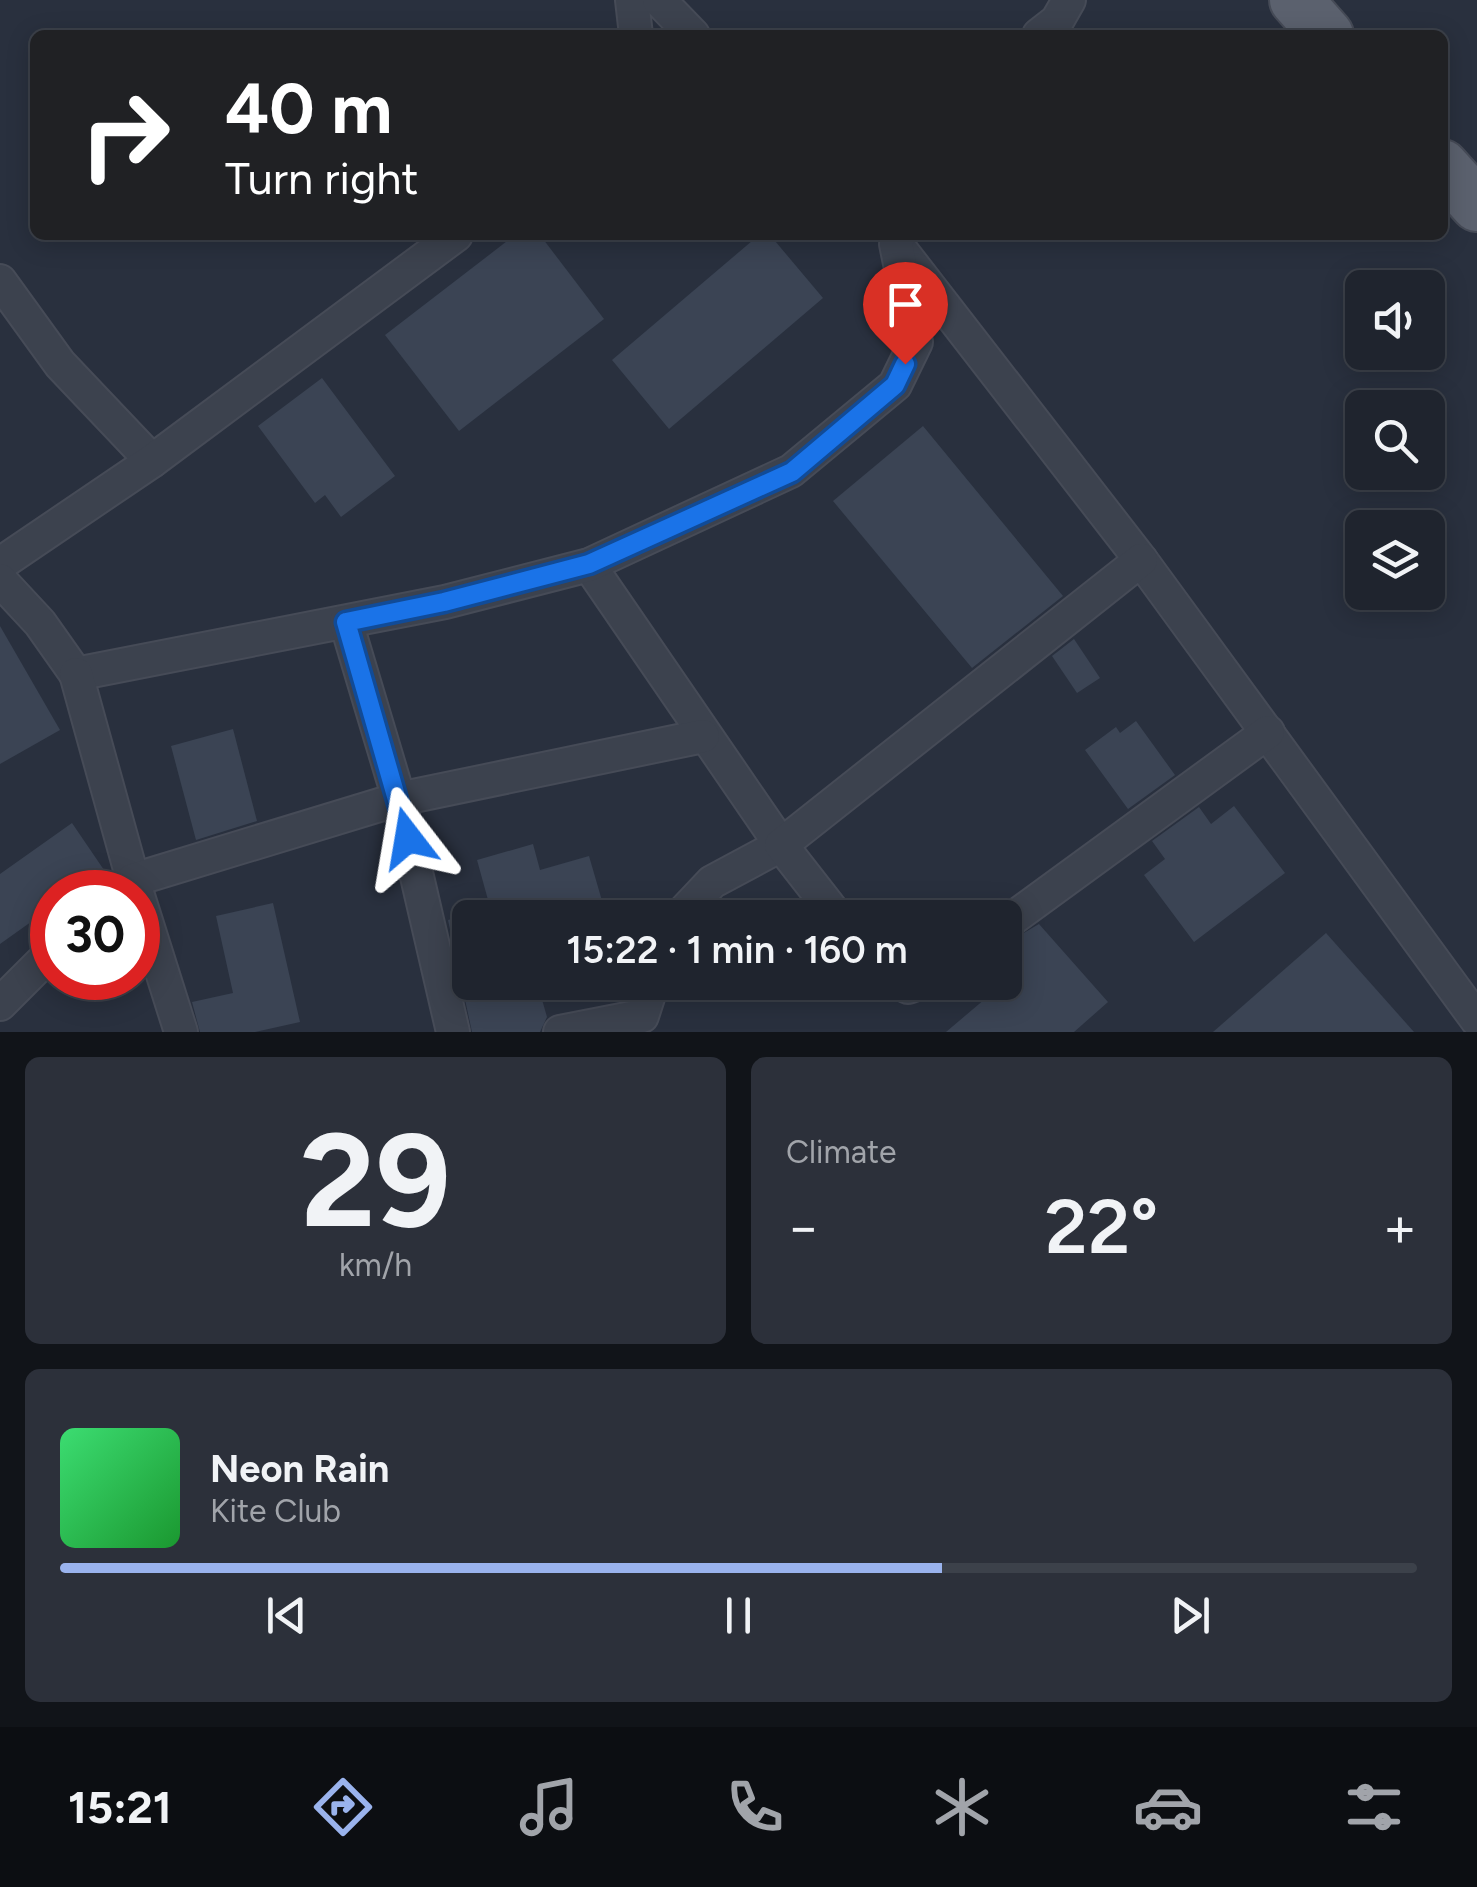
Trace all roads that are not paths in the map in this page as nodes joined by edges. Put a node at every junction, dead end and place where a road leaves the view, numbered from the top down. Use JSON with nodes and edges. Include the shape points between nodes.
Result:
{"nodes":[{"id":1,"x":632,"y":0,"type":"edge"},
{"id":2,"x":659,"y":0,"type":"edge"},
{"id":3,"x":1069,"y":0,"type":"edge"},
{"id":4,"x":1296,"y":0,"type":"edge"},
{"id":5,"x":635,"y":30,"type":"edge"},
{"id":6,"x":688,"y":30,"type":"edge"},
{"id":7,"x":1045,"y":30,"type":"edge"},
{"id":8,"x":1323,"y":30,"type":"edge"},
{"id":9,"x":449,"y":240,"type":"edge"},
{"id":10,"x":894,"y":240,"type":"edge"},
{"id":11,"x":896,"y":240,"type":"edge"},
{"id":12,"x":0,"y":281,"type":"edge"},
{"id":13,"x":152,"y":461,"type":"junction"},
{"id":14,"x":1141,"y":560,"type":"junction"},
{"id":15,"x":0,"y":564,"type":"edge"},
{"id":16,"x":589,"y":564,"type":"junction"},
{"id":17,"x":0,"y":580,"type":"edge"},
{"id":18,"x":346,"y":622,"type":"junction"},
{"id":19,"x":76,"y":674,"type":"junction"},
{"id":20,"x":1268,"y":732,"type":"junction"},
{"id":21,"x":703,"y":736,"type":"junction"},
{"id":22,"x":399,"y":799,"type":"junction"},
{"id":23,"x":781,"y":844,"type":"junction"},
{"id":24,"x":122,"y":870,"type":"edge"},
{"id":25,"x":160,"y":875,"type":"edge"},
{"id":26,"x":695,"y":900,"type":"edge"},
{"id":27,"x":824,"y":900,"type":"edge"},
{"id":28,"x":1022,"y":912,"type":"edge"},
{"id":29,"x":30,"y":974,"type":"edge"},
{"id":30,"x":160,"y":976,"type":"edge"},
{"id":31,"x":0,"y":1004,"type":"edge"},
{"id":32,"x":1477,"y":1023,"type":"edge"},
{"id":33,"x":644,"y":1024,"type":"edge"},
{"id":34,"x":181,"y":1032,"type":"edge"},
{"id":35,"x":453,"y":1032,"type":"edge"},
{"id":36,"x":560,"y":1032,"type":"edge"},
{"id":37,"x":1460,"y":1032,"type":"edge"}],
"edges":[{"from":1,"to":5,"type":"street"},
{"from":2,"to":6,"type":"street"},
{"from":3,"to":7,"type":"street"},
{"from":4,"to":8,"type":"main road"},
{"from":9,"to":13,"type":"street"},
{"from":10,"to":16,"type":"street","via":[[916,342],[895,385],[792,472]]},
{"from":11,"to":14,"type":"street"},
{"from":12,"to":13,"type":"street","via":[[60,364]]},
{"from":13,"to":15,"type":"street"},
{"from":14,"to":20,"type":"street"},
{"from":14,"to":23,"type":"street"},
{"from":16,"to":18,"type":"street"},
{"from":16,"to":21,"type":"street"},
{"from":17,"to":19,"type":"street"},
{"from":18,"to":19,"type":"street"},
{"from":18,"to":22,"type":"street"},
{"from":19,"to":24,"type":"street"},
{"from":20,"to":28,"type":"street"},
{"from":20,"to":32,"type":"street"},
{"from":21,"to":22,"type":"street"},
{"from":21,"to":23,"type":"street"},
{"from":22,"to":25,"type":"street"},
{"from":22,"to":35,"type":"street"},
{"from":23,"to":26,"type":"street","via":[[712,882]]},
{"from":23,"to":27,"type":"street"},
{"from":29,"to":31,"type":"street"},
{"from":30,"to":34,"type":"street"},
{"from":32,"to":37,"type":"street"},
{"from":33,"to":36,"type":"street"}]}
